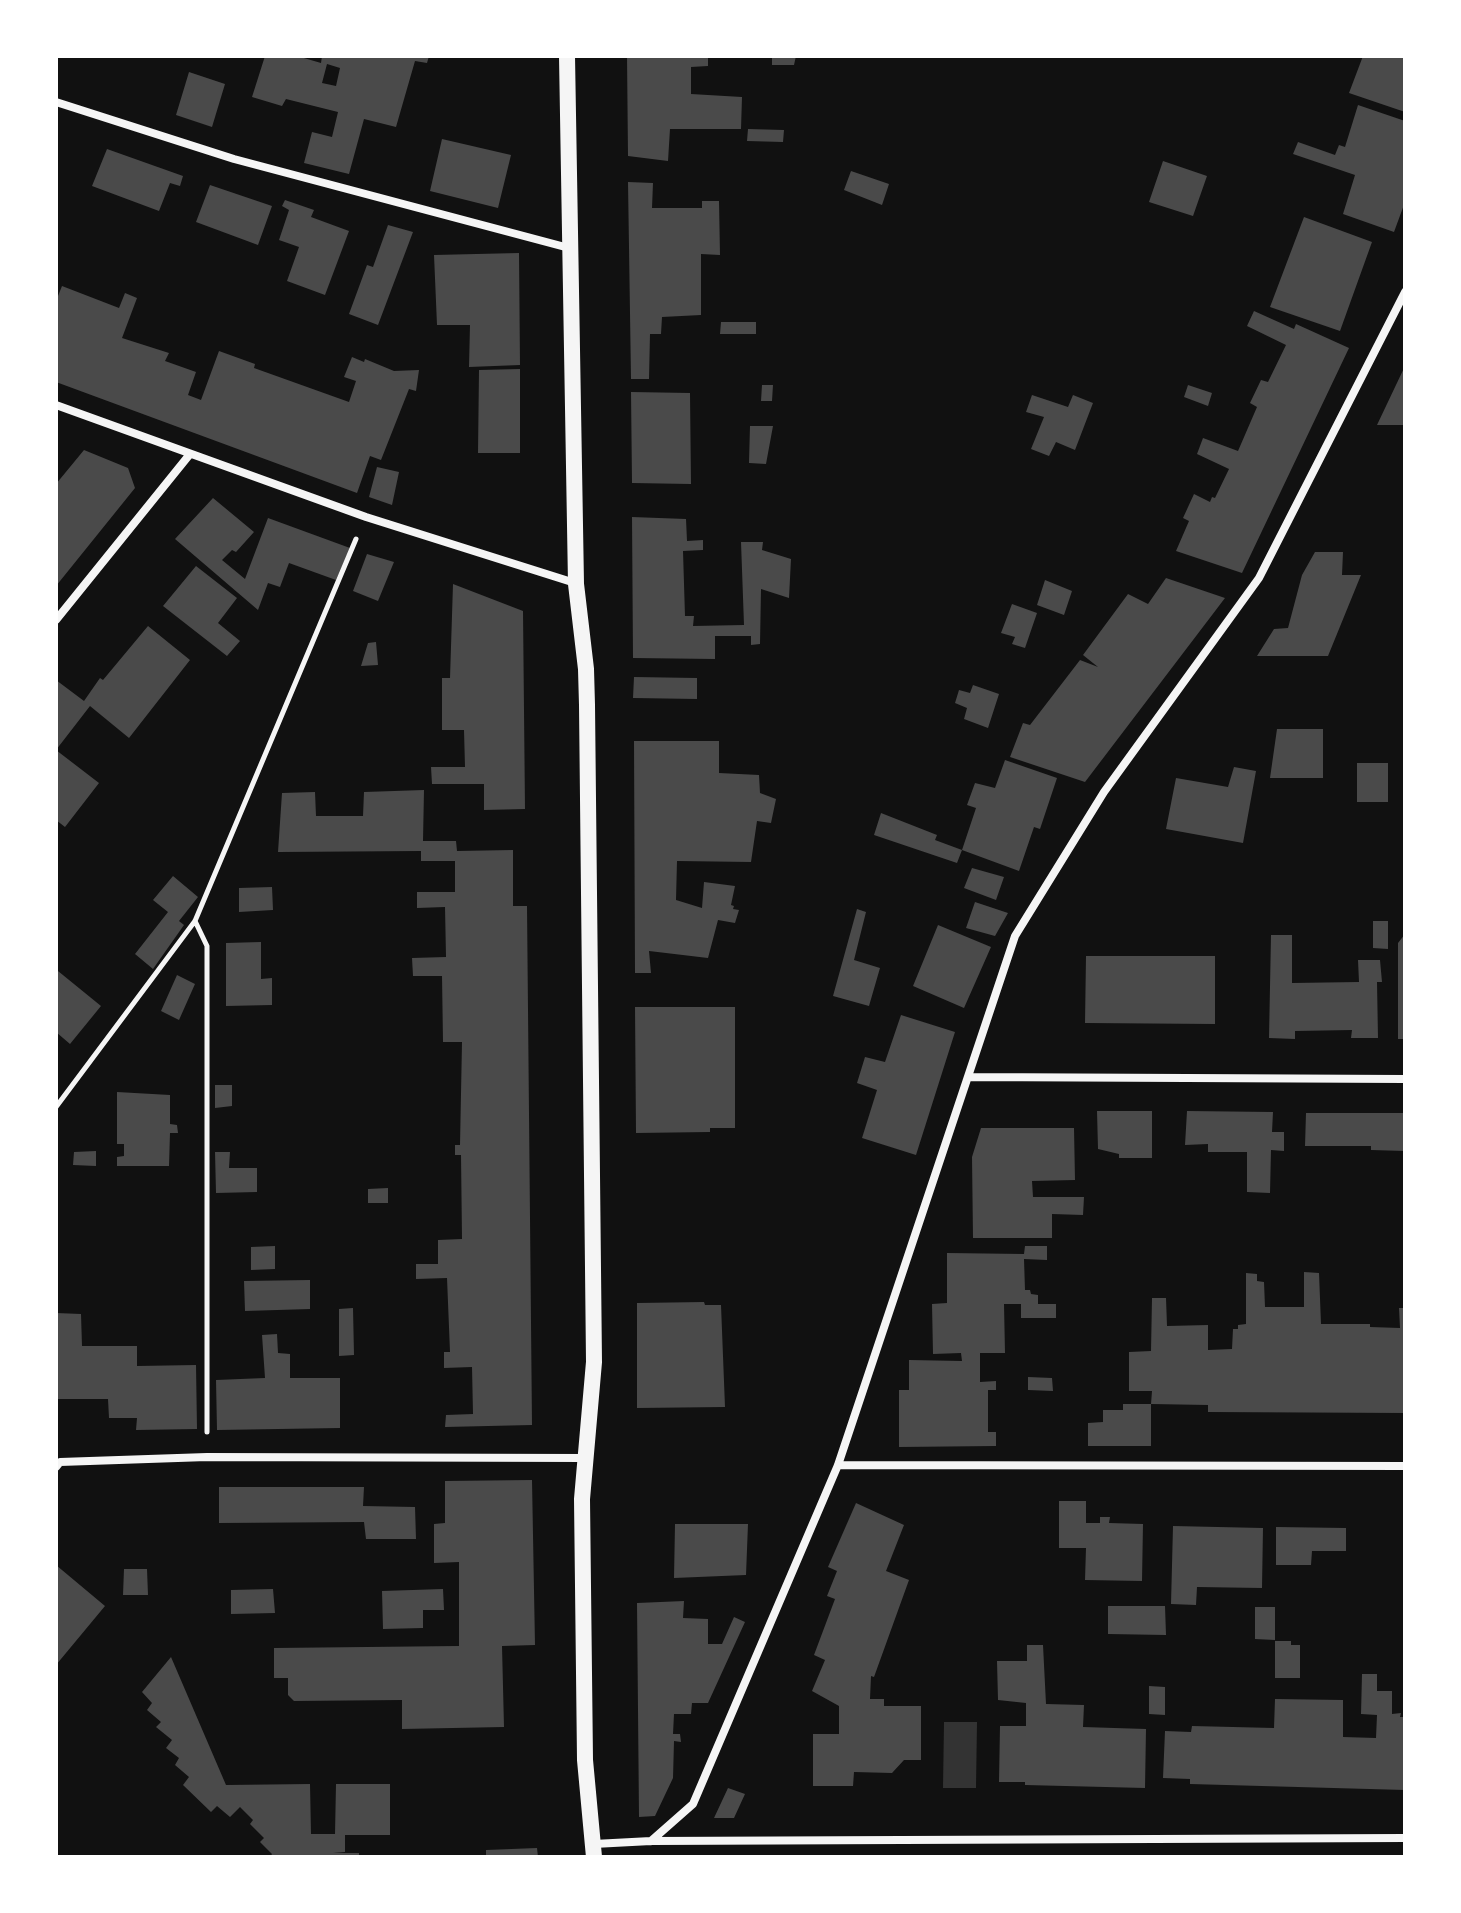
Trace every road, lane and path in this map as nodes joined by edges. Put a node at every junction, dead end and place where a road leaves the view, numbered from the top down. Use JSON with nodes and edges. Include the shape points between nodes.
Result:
{"nodes":[{"id":1,"x":567,"y":56,"type":"edge"},
{"id":2,"x":56,"y":102,"type":"edge"},
{"id":3,"x":569,"y":248,"type":"junction"},
{"id":4,"x":1405,"y":292,"type":"edge"},
{"id":5,"x":56,"y":405,"type":"edge"},
{"id":6,"x":190,"y":454,"type":"junction"},
{"id":7,"x":366,"y":517,"type":"junction"},
{"id":8,"x":576,"y":584,"type":"junction"},
{"id":9,"x":56,"y":620,"type":"edge"},
{"id":10,"x":195,"y":921,"type":"junction"},
{"id":11,"x":968,"y":1077,"type":"junction"},
{"id":12,"x":1405,"y":1079,"type":"edge"},
{"id":13,"x":56,"y":1107,"type":"edge"},
{"id":14,"x":207,"y":1457,"type":"junction"},
{"id":15,"x":585,"y":1458,"type":"junction"},
{"id":16,"x":838,"y":1465,"type":"junction"},
{"id":17,"x":1405,"y":1466,"type":"edge"},
{"id":18,"x":56,"y":1467,"type":"edge"},
{"id":19,"x":1405,"y":1838,"type":"edge"},
{"id":20,"x":651,"y":1841,"type":"junction"},
{"id":21,"x":594,"y":1850,"type":"edge"}],
"edges":[{"from":1,"to":3,"type":"main road"},
{"from":2,"to":3,"type":"street","via":[[234,159]]},
{"from":3,"to":8,"type":"main road"},
{"from":4,"to":11,"type":"street","via":[[1259,578],[1104,792],[1015,936]]},
{"from":5,"to":6,"type":"street"},
{"from":6,"to":7,"type":"street"},
{"from":6,"to":9,"type":"street"},
{"from":7,"to":8,"type":"street"},
{"from":7,"to":10,"type":"path"},
{"from":8,"to":15,"type":"main road","via":[[586,669],[594,1196],[594,1362]]},
{"from":10,"to":13,"type":"path"},
{"from":10,"to":14,"type":"path","via":[[207,946]]},
{"from":11,"to":12,"type":"street"},
{"from":11,"to":16,"type":"street"},
{"from":14,"to":15,"type":"street"},
{"from":14,"to":18,"type":"street","via":[[60,1462]]},
{"from":15,"to":21,"type":"main road","via":[[585,1760]]},
{"from":16,"to":17,"type":"street"},
{"from":16,"to":20,"type":"street","via":[[693,1804]]},
{"from":19,"to":20,"type":"street"},
{"from":20,"to":21,"type":"street"}]}
